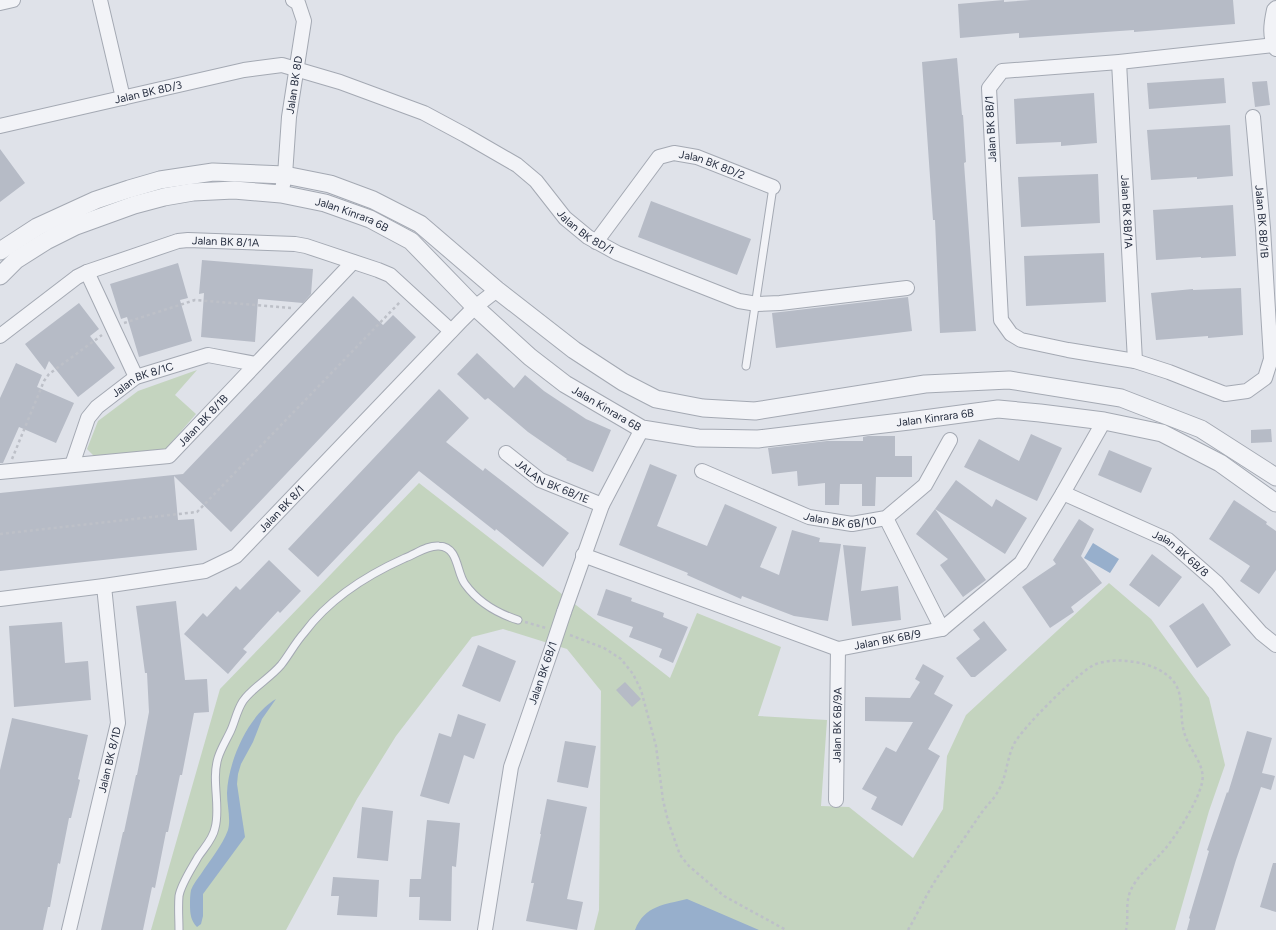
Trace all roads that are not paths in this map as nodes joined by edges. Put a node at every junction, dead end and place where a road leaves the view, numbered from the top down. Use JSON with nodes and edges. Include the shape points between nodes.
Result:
{"nodes":[{"id":1,"x":14,"y":0,"type":"edge"},
{"id":2,"x":100,"y":0,"type":"edge"},
{"id":3,"x":293,"y":0,"type":"edge"},
{"id":4,"x":0,"y":3,"type":"edge"},
{"id":5,"x":1276,"y":8,"type":"edge"},
{"id":6,"x":1275,"y":47,"type":"edge"},
{"id":7,"x":1119,"y":62,"type":"junction"},
{"id":8,"x":297,"y":69,"type":"junction"},
{"id":9,"x":123,"y":98,"type":"junction"},
{"id":10,"x":1253,"y":117,"type":"dead end"},
{"id":11,"x":22,"y":121,"type":"junction"},
{"id":12,"x":0,"y":126,"type":"edge"},
{"id":13,"x":0,"y":137,"type":"edge"},
{"id":14,"x":285,"y":175,"type":"junction"},
{"id":15,"x":772,"y":187,"type":"joint"},
{"id":16,"x":281,"y":194,"type":"junction"},
{"id":17,"x":596,"y":242,"type":"junction"},
{"id":18,"x":0,"y":251,"type":"edge"},
{"id":19,"x":353,"y":262,"type":"junction"},
{"id":20,"x":87,"y":272,"type":"junction"},
{"id":21,"x":0,"y":276,"type":"edge"},
{"id":22,"x":907,"y":288,"type":"dead end"},
{"id":23,"x":496,"y":290,"type":"junction"},
{"id":24,"x":755,"y":304,"type":"junction"},
{"id":25,"x":475,"y":307,"type":"junction"},
{"id":26,"x":451,"y":331,"type":"junction"},
{"id":27,"x":0,"y":336,"type":"edge"},
{"id":28,"x":1135,"y":362,"type":"junction"},
{"id":29,"x":256,"y":364,"type":"junction"},
{"id":30,"x":746,"y":366,"type":"dead end"},
{"id":31,"x":136,"y":377,"type":"junction"},
{"id":32,"x":1104,"y":421,"type":"junction"},
{"id":33,"x":642,"y":429,"type":"junction"},
{"id":34,"x":950,"y":440,"type":"dead end"},
{"id":35,"x":506,"y":453,"type":"dead end"},
{"id":36,"x":72,"y":466,"type":"junction"},
{"id":37,"x":702,"y":471,"type":"dead end"},
{"id":38,"x":0,"y":472,"type":"edge"},
{"id":39,"x":1276,"y":477,"type":"edge"},
{"id":40,"x":1063,"y":493,"type":"junction"},
{"id":41,"x":1276,"y":503,"type":"edge"},
{"id":42,"x":602,"y":505,"type":"junction"},
{"id":43,"x":886,"y":518,"type":"junction"},
{"id":44,"x":583,"y":555,"type":"junction"},
{"id":45,"x":104,"y":586,"type":"junction"},
{"id":46,"x":0,"y":598,"type":"edge"},
{"id":47,"x":518,"y":620,"type":"road end"},
{"id":48,"x":942,"y":629,"type":"junction"},
{"id":49,"x":1276,"y":645,"type":"edge"},
{"id":50,"x":838,"y":649,"type":"junction"},
{"id":51,"x":836,"y":800,"type":"dead end"},
{"id":52,"x":69,"y":930,"type":"edge"},
{"id":53,"x":179,"y":930,"type":"edge"},
{"id":54,"x":485,"y":930,"type":"edge"}],
"edges":[{"from":1,"to":4,"type":"street"},
{"from":2,"to":9,"type":"street"},
{"from":3,"to":8,"type":"street","name":"Jalan BK 8D","via":[[298,3],[304,21]]},
{"from":5,"to":6,"type":"street","via":[[1270,28]]},
{"from":6,"to":7,"type":"street","name":"Jalan BK 8B/1"},
{"from":7,"to":28,"type":"street","name":"Jalan BK 8B/1A"},
{"from":7,"to":28,"type":"street","name":"Jalan BK 8B/1","via":[[1002,71],[989,88],[1000,320],[1011,334],[1021,340]]},
{"from":8,"to":9,"type":"street","name":"Jalan BK 8D/3","via":[[282,65],[244,70]]},
{"from":8,"to":14,"type":"street","name":"Jalan BK 8D"},
{"from":8,"to":17,"type":"street","name":"Jalan BK 8D/1","via":[[424,113],[517,165],[536,181],[565,218]]},
{"from":9,"to":11,"type":"street","name":"Jalan BK 8D/3"},
{"from":10,"to":28,"type":"street","name":"Jalan BK 8B/1B","via":[[1272,359],[1265,378],[1247,391],[1225,394]]},
{"from":11,"to":12,"type":"street","name":"Jalan BK 8D/3"},
{"from":11,"to":13,"type":"street"},
{"from":14,"to":16,"type":"street"},
{"from":14,"to":18,"type":"street","name":"Jalan Kinrara 6B","via":[[213,172],[160,180],[129,188],[37,227]]},
{"from":14,"to":23,"type":"street","name":"Jalan Kinrara 6B","via":[[330,184],[373,200],[420,224]]},
{"from":15,"to":17,"type":"street","name":"Jalan BK 8D/2","via":[[696,157],[674,153],[659,157]]},
{"from":15,"to":24,"type":"lane"},
{"from":16,"to":21,"type":"street","name":"Jalan Kinrara 6B","via":[[234,190],[193,192],[134,205],[76,226],[46,241],[16,260]]},
{"from":16,"to":25,"type":"street","name":"Jalan Kinrara 6B","via":[[325,203],[370,219],[411,241]]},
{"from":17,"to":24,"type":"street","name":"Jalan BK 8D/1","via":[[617,253],[739,301]]},
{"from":19,"to":20,"type":"street","name":"Jalan BK 8/1A","via":[[295,244],[188,240],[178,241]]},
{"from":19,"to":26,"type":"street","name":"Jalan BK 8/1A","via":[[390,275]]},
{"from":19,"to":29,"type":"street","name":"Jalan BK 8/1B"},
{"from":20,"to":27,"type":"street","name":"Jalan BK 8/1A","via":[[76,277]]},
{"from":20,"to":31,"type":"street"},
{"from":22,"to":24,"type":"street","name":"Jalan BK 8D/1"},
{"from":23,"to":25,"type":"street","name":"Jalan BK 8/1"},
{"from":23,"to":39,"type":"street","name":"Jalan Kinrara 6B","via":[[574,350],[623,382],[656,399],[703,408],[755,411],[925,384],[1009,380],[1121,398],[1201,429]]},
{"from":24,"to":30,"type":"lane"},
{"from":25,"to":26,"type":"street","name":"Jalan BK 8/1"},
{"from":25,"to":33,"type":"street","name":"Jalan Kinrara 6B","via":[[530,357],[565,384]]},
{"from":26,"to":45,"type":"street","name":"Jalan BK 8/1","via":[[236,556],[205,571]]},
{"from":29,"to":31,"type":"street","name":"Jalan BK 8/1C","via":[[208,355]]},
{"from":29,"to":36,"type":"street","name":"Jalan BK 8/1B","via":[[169,456]]},
{"from":31,"to":36,"type":"street","name":"Jalan BK 8/1C","via":[[97,407],[88,418]]},
{"from":32,"to":33,"type":"street","name":"Jalan Kinrara 6B","via":[[998,409],[758,439],[698,438]]},
{"from":32,"to":40,"type":"street","name":"Jalan BK 6B/9"},
{"from":32,"to":41,"type":"street","name":"Jalan Kinrara 6B","via":[[1162,433],[1220,463]]},
{"from":33,"to":42,"type":"street","name":"Jalan BK 6B/1"},
{"from":34,"to":43,"type":"street","name":"Jalan BK 6B/10","via":[[926,485]]},
{"from":35,"to":42,"type":"street","name":"JALAN BK 6B/1E","via":[[540,480]]},
{"from":36,"to":38,"type":"street","name":"Jalan BK 8/1B"},
{"from":37,"to":43,"type":"street","name":"Jalan BK 6B/10","via":[[809,517],[852,524]]},
{"from":40,"to":48,"type":"street","name":"Jalan BK 6B/9","via":[[1021,563]]},
{"from":40,"to":49,"type":"street","name":"Jalan BK 6B/8","via":[[1168,540],[1217,583],[1261,633]]},
{"from":42,"to":44,"type":"street","name":"Jalan BK 6B/1"},
{"from":43,"to":48,"type":"street"},
{"from":44,"to":50,"type":"street"},
{"from":44,"to":54,"type":"street","name":"Jalan BK 6B/1","bridge":true,"via":[[511,767]]},
{"from":45,"to":46,"type":"street","name":"Jalan BK 8/1"},
{"from":45,"to":52,"type":"street","name":"Jalan BK 8/1D","via":[[118,723]]},
{"from":47,"to":53,"type":"lane","via":[[497,612],[473,593],[460,578],[454,554],[442,546],[424,549],[392,564],[336,599],[303,633],[280,666],[250,691],[241,703],[218,759],[215,787],[218,817],[215,829],[179,895]]},
{"from":48,"to":50,"type":"street","name":"Jalan BK 6B/9"},
{"from":50,"to":51,"type":"street","name":"Jalan BK 6B/9A"}]}
